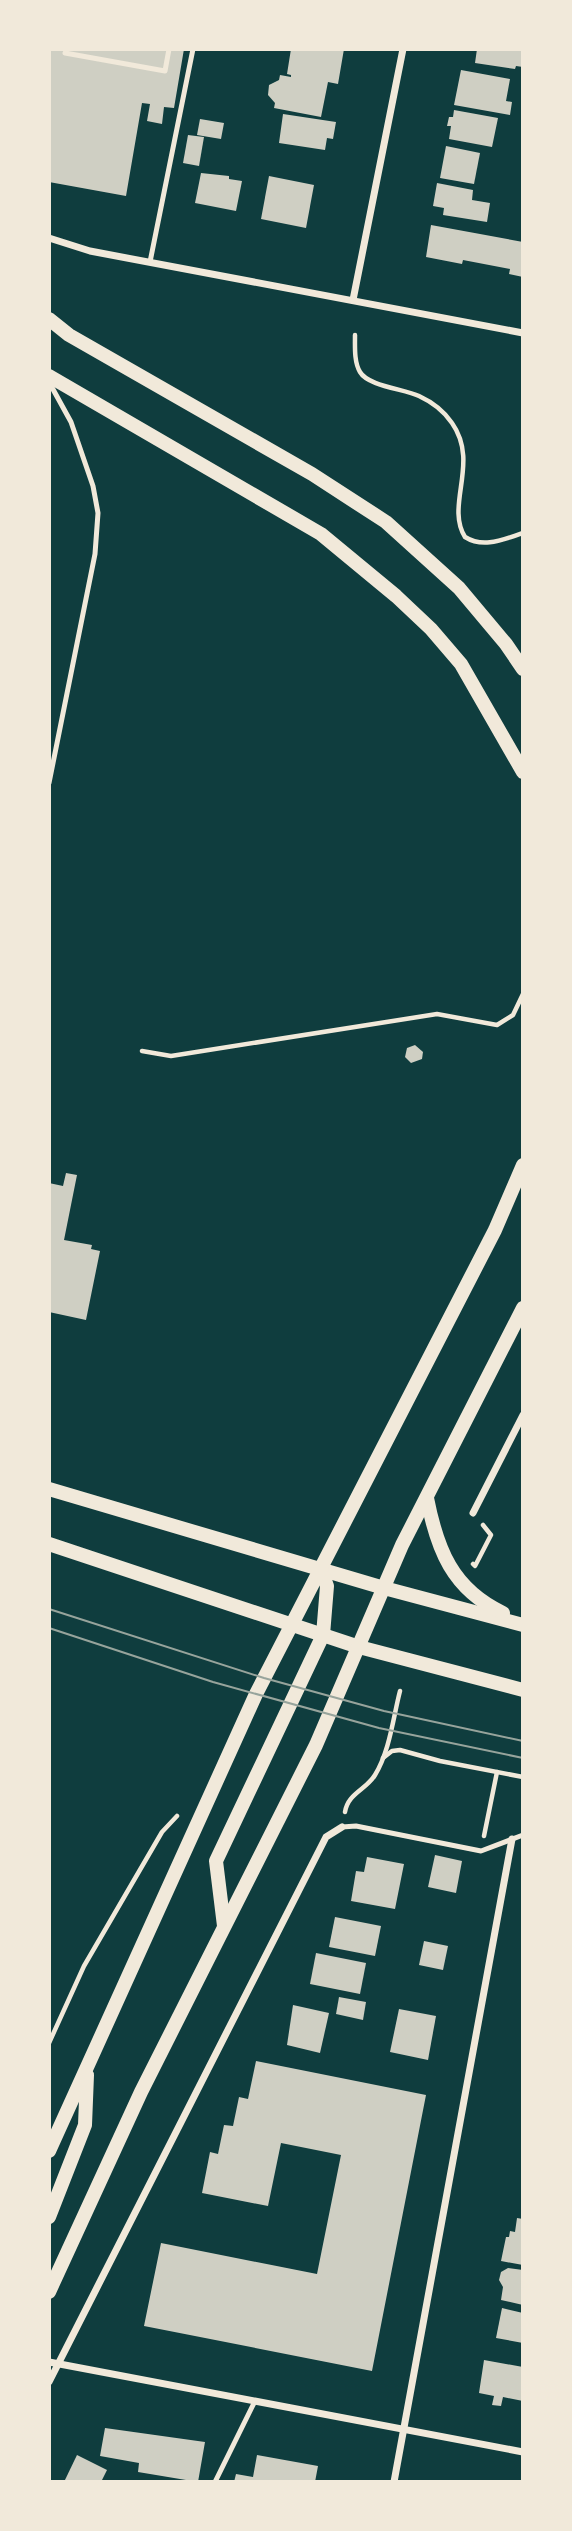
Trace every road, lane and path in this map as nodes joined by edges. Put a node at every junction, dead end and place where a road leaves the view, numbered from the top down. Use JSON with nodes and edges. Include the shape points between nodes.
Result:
{"nodes":[{"id":1,"x":169,"y":49,"type":"edge"},
{"id":2,"x":193,"y":49,"type":"edge"},
{"id":3,"x":403,"y":49,"type":"edge"},
{"id":4,"x":65,"y":52,"type":"dead end"},
{"id":5,"x":49,"y":239,"type":"edge"},
{"id":6,"x":150,"y":262,"type":"junction"},
{"id":7,"x":354,"y":300,"type":"junction"},
{"id":8,"x":49,"y":319,"type":"edge"},
{"id":9,"x":523,"y":333,"type":"edge"},
{"id":10,"x":355,"y":335,"type":"dead end"},
{"id":11,"x":49,"y":376,"type":"edge"},
{"id":12,"x":49,"y":382,"type":"edge"},
{"id":13,"x":523,"y":533,"type":"edge"},
{"id":14,"x":523,"y":669,"type":"edge"},
{"id":15,"x":523,"y":772,"type":"edge"},
{"id":16,"x":49,"y":783,"type":"edge"},
{"id":17,"x":523,"y":994,"type":"edge"},
{"id":18,"x":142,"y":1051,"type":"dead end"},
{"id":19,"x":523,"y":1165,"type":"edge"},
{"id":20,"x":523,"y":1308,"type":"edge"},
{"id":21,"x":523,"y":1415,"type":"edge"},
{"id":22,"x":49,"y":1489,"type":"edge"},
{"id":23,"x":427,"y":1498,"type":"junction"},
{"id":24,"x":473,"y":1513,"type":"joint"},
{"id":25,"x":49,"y":1544,"type":"edge"},
{"id":26,"x":469,"y":1559,"type":"dead end"},
{"id":27,"x":321,"y":1569,"type":"junction"},
{"id":28,"x":384,"y":1588,"type":"junction"},
{"id":29,"x":292,"y":1624,"type":"junction"},
{"id":30,"x":523,"y":1624,"type":"edge"},
{"id":31,"x":323,"y":1635,"type":"junction"},
{"id":32,"x":359,"y":1647,"type":"junction"},
{"id":33,"x":400,"y":1690,"type":"dead end"},
{"id":34,"x":523,"y":1690,"type":"edge"},
{"id":35,"x":382,"y":1758,"type":"junction"},
{"id":36,"x":496,"y":1772,"type":"junction"},
{"id":37,"x":523,"y":1777,"type":"edge"},
{"id":38,"x":184,"y":1810,"type":"dead end"},
{"id":39,"x":342,"y":1827,"type":"junction"},
{"id":40,"x":523,"y":1835,"type":"edge"},
{"id":41,"x":513,"y":1839,"type":"junction"},
{"id":42,"x":481,"y":1851,"type":"junction"},
{"id":43,"x":224,"y":1926,"type":"junction"},
{"id":44,"x":49,"y":2043,"type":"edge"},
{"id":45,"x":87,"y":2067,"type":"junction"},
{"id":46,"x":49,"y":2151,"type":"edge"},
{"id":47,"x":49,"y":2217,"type":"edge"},
{"id":48,"x":49,"y":2292,"type":"edge"},
{"id":49,"x":49,"y":2362,"type":"edge"},
{"id":50,"x":58,"y":2364,"type":"junction"},
{"id":51,"x":49,"y":2382,"type":"edge"},
{"id":52,"x":256,"y":2401,"type":"junction"},
{"id":53,"x":405,"y":2430,"type":"junction"},
{"id":54,"x":523,"y":2452,"type":"edge"},
{"id":55,"x":215,"y":2482,"type":"edge"},
{"id":56,"x":394,"y":2482,"type":"edge"}],
"edges":[{"from":1,"to":4,"type":"lane","via":[[165,71]]},
{"from":2,"to":6,"type":"lane"},
{"from":3,"to":7,"type":"street"},
{"from":5,"to":6,"type":"street"},
{"from":6,"to":7,"type":"street"},
{"from":7,"to":9,"type":"street"},
{"from":8,"to":14,"type":"main road","via":[[386,522],[459,588]]},
{"from":10,"to":13,"type":"path","via":[[363,376],[426,400],[454,425],[465,462],[458,521],[464,540],[489,543]]},
{"from":11,"to":15,"type":"main road","via":[[321,534],[396,596],[461,664]]},
{"from":12,"to":16,"type":"lane","via":[[71,422],[98,513],[95,554]]},
{"from":17,"to":18,"type":"path","via":[[513,1015],[497,1025],[438,1014],[172,1056]]},
{"from":19,"to":27,"type":"main road","via":[[495,1230]]},
{"from":20,"to":23,"type":"main road"},
{"from":21,"to":24,"type":"street"},
{"from":22,"to":27,"type":"main road"},
{"from":23,"to":28,"type":"main road"},
{"from":23,"to":30,"type":"main road","via":[[438,1543],[460,1582],[484,1604]]},
{"from":24,"to":26,"type":"path","via":[[491,1535],[475,1566]]},
{"from":25,"to":29,"type":"main road"},
{"from":27,"to":28,"type":"main road"},
{"from":27,"to":29,"type":"main road"},
{"from":27,"to":31,"type":"main road","via":[[327,1586]]},
{"from":28,"to":30,"type":"main road"},
{"from":28,"to":32,"type":"main road"},
{"from":29,"to":31,"type":"main road"},
{"from":29,"to":45,"type":"main road"},
{"from":31,"to":32,"type":"main road"},
{"from":31,"to":43,"type":"main road","via":[[219,1853],[215,1868]]},
{"from":32,"to":34,"type":"main road"},
{"from":32,"to":43,"type":"main road","via":[[316,1745]]},
{"from":33,"to":35,"type":"path"},
{"from":35,"to":36,"type":"path","via":[[400,1750]]},
{"from":35,"to":39,"type":"path","via":[[370,1781],[349,1799]]},
{"from":36,"to":37,"type":"path"},
{"from":36,"to":42,"type":"path"},
{"from":38,"to":44,"type":"path","via":[[162,1832],[84,1966]]},
{"from":39,"to":42,"type":"lane"},
{"from":39,"to":50,"type":"street","via":[[326,1837]]},
{"from":40,"to":41,"type":"lane"},
{"from":41,"to":42,"type":"lane"},
{"from":41,"to":53,"type":"street"},
{"from":43,"to":48,"type":"main road"},
{"from":45,"to":46,"type":"main road"},
{"from":45,"to":47,"type":"main road","via":[[85,2125]]},
{"from":49,"to":50,"type":"street"},
{"from":50,"to":51,"type":"street"},
{"from":50,"to":52,"type":"street"},
{"from":52,"to":53,"type":"street"},
{"from":52,"to":55,"type":"lane"},
{"from":53,"to":54,"type":"street"},
{"from":53,"to":56,"type":"street"}]}
